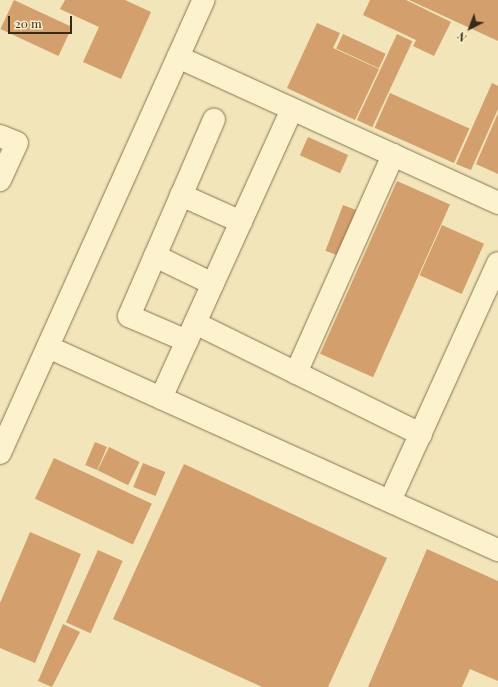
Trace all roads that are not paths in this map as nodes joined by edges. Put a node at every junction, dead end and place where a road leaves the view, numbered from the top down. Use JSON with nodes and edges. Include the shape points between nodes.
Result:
{"nodes":[{"id":1,"x":204,"y":0,"type":"edge"},
{"id":2,"x":178,"y":57,"type":"junction"},
{"id":3,"x":292,"y":109,"type":"junction"},
{"id":4,"x":214,"y":120,"type":"dead end"},
{"id":5,"x":0,"y":136,"type":"edge"},
{"id":6,"x":393,"y":155,"type":"junction"},
{"id":7,"x":0,"y":180,"type":"edge"},
{"id":8,"x":181,"y":195,"type":"junction"},
{"id":9,"x":498,"y":203,"type":"edge"},
{"id":10,"x":241,"y":222,"type":"junction"},
{"id":11,"x":155,"y":256,"type":"junction"},
{"id":12,"x":498,"y":263,"type":"edge"},
{"id":13,"x":213,"y":284,"type":"junction"},
{"id":14,"x":191,"y":332,"type":"junction"},
{"id":15,"x":48,"y":347,"type":"junction"},
{"id":16,"x":296,"y":373,"type":"junction"},
{"id":17,"x":161,"y":398,"type":"junction"},
{"id":18,"x":421,"y":434,"type":"junction"},
{"id":19,"x":0,"y":453,"type":"edge"},
{"id":20,"x":390,"y":502,"type":"junction"},
{"id":21,"x":498,"y":550,"type":"edge"}],
"edges":[{"from":1,"to":2,"type":"lane"},
{"from":2,"to":3,"type":"lane"},
{"from":2,"to":15,"type":"lane"},
{"from":3,"to":6,"type":"lane"},
{"from":3,"to":10,"type":"lane"},
{"from":4,"to":8,"type":"lane"},
{"from":5,"to":7,"type":"lane","via":[[17,143]]},
{"from":6,"to":9,"type":"lane"},
{"from":6,"to":16,"type":"lane"},
{"from":8,"to":10,"type":"lane"},
{"from":8,"to":11,"type":"lane"},
{"from":10,"to":13,"type":"lane"},
{"from":11,"to":13,"type":"lane"},
{"from":11,"to":14,"type":"lane","via":[[129,316]]},
{"from":12,"to":18,"type":"lane"},
{"from":13,"to":14,"type":"lane"},
{"from":14,"to":16,"type":"lane"},
{"from":14,"to":17,"type":"lane"},
{"from":15,"to":17,"type":"lane"},
{"from":15,"to":19,"type":"lane"},
{"from":16,"to":18,"type":"lane"},
{"from":17,"to":20,"type":"lane"},
{"from":18,"to":20,"type":"lane"},
{"from":20,"to":21,"type":"lane"}]}
